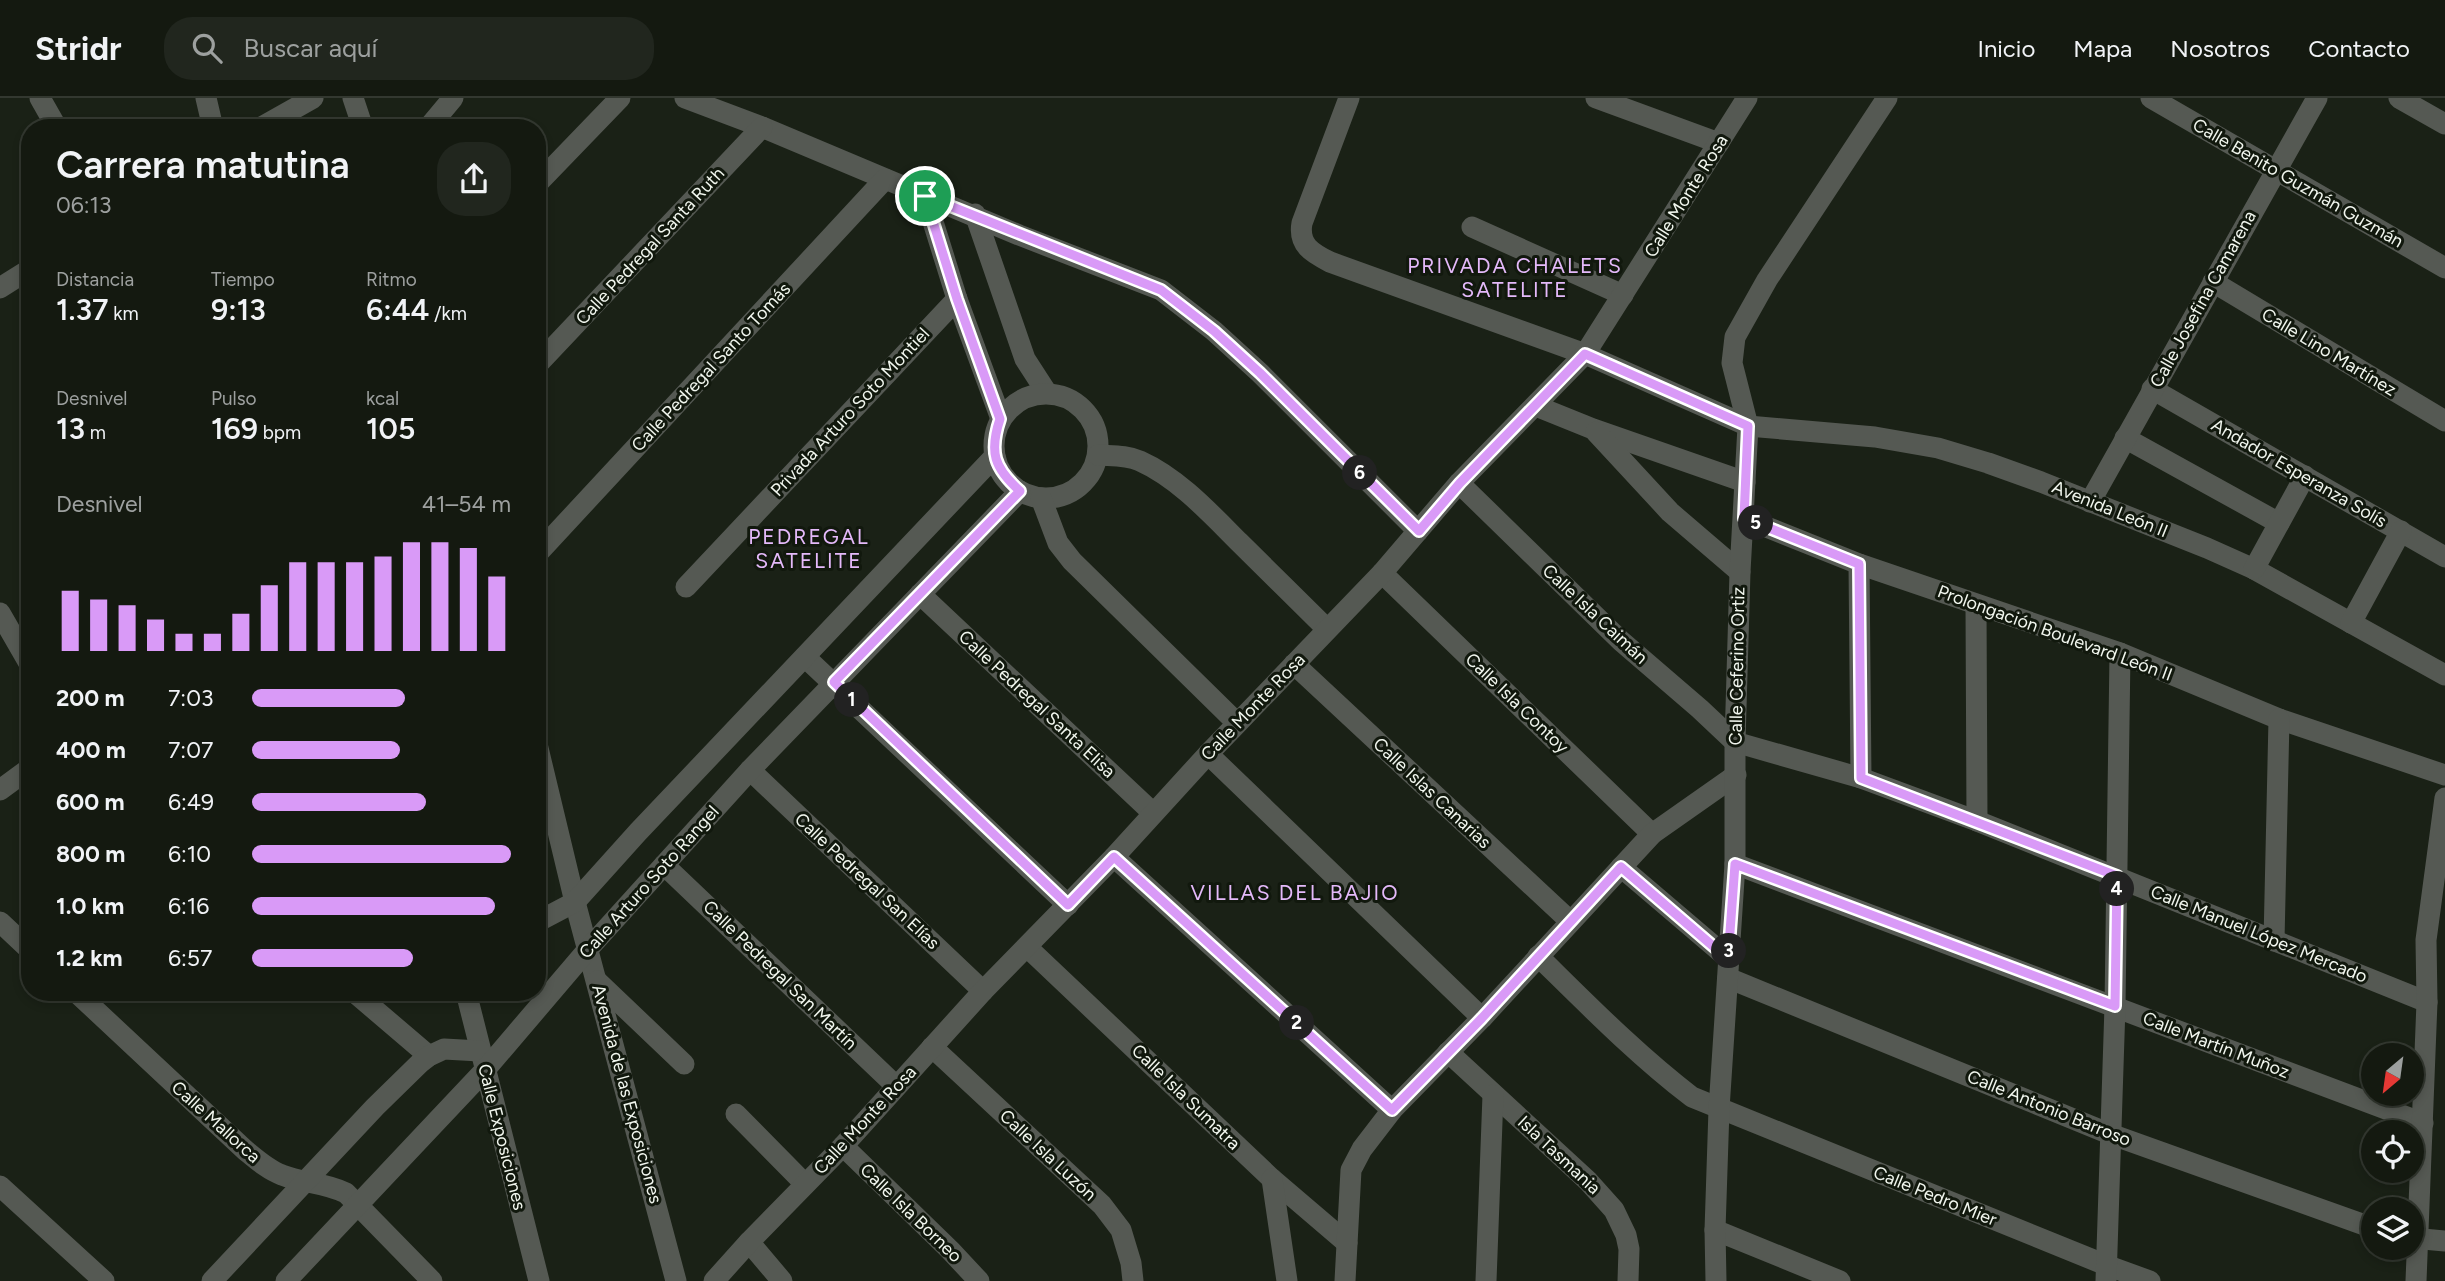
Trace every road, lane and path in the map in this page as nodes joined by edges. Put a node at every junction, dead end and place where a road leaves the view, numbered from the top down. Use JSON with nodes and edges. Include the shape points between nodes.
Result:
{"nodes":[{"id":1,"x":40,"y":98,"type":"edge"},
{"id":2,"x":206,"y":98,"type":"edge"},
{"id":3,"x":313,"y":98,"type":"edge"},
{"id":4,"x":353,"y":98,"type":"edge"},
{"id":5,"x":453,"y":98,"type":"edge"},
{"id":6,"x":620,"y":98,"type":"edge"},
{"id":7,"x":685,"y":98,"type":"edge"},
{"id":8,"x":1349,"y":98,"type":"edge"},
{"id":9,"x":1595,"y":98,"type":"edge"},
{"id":10,"x":1747,"y":98,"type":"edge"},
{"id":11,"x":1887,"y":98,"type":"edge"},
{"id":12,"x":2151,"y":98,"type":"edge"},
{"id":13,"x":2317,"y":98,"type":"edge"},
{"id":14,"x":2399,"y":98,"type":"edge"},
{"id":15,"x":52,"y":119,"type":"edge"},
{"id":16,"x":211,"y":119,"type":"edge"},
{"id":17,"x":276,"y":119,"type":"edge"},
{"id":18,"x":360,"y":119,"type":"edge"},
{"id":19,"x":436,"y":119,"type":"edge"},
{"id":20,"x":2445,"y":124,"type":"edge"},
{"id":21,"x":762,"y":127,"type":"junction"},
{"id":22,"x":1719,"y":143,"type":"junction"},
{"id":23,"x":2276,"y":170,"type":"junction"},
{"id":24,"x":546,"y":175,"type":"edge"},
{"id":25,"x":885,"y":179,"type":"junction"},
{"id":26,"x":925,"y":196,"type":"junction"},
{"id":27,"x":975,"y":214,"type":"junction"},
{"id":28,"x":1472,"y":227,"type":"dead end"},
{"id":29,"x":2445,"y":268,"type":"edge"},
{"id":30,"x":21,"y":275,"type":"edge"},
{"id":31,"x":2213,"y":282,"type":"junction"},
{"id":32,"x":0,"y":288,"type":"edge"},
{"id":33,"x":1623,"y":295,"type":"junction"},
{"id":34,"x":957,"y":299,"type":"junction"},
{"id":35,"x":1585,"y":354,"type":"junction"},
{"id":36,"x":546,"y":355,"type":"edge"},
{"id":37,"x":2152,"y":389,"type":"junction"},
{"id":38,"x":1046,"y":393,"type":"junction"},
{"id":39,"x":1536,"y":406,"type":"junction"},
{"id":40,"x":1000,"y":419,"type":"junction"},
{"id":41,"x":2445,"y":421,"type":"edge"},
{"id":42,"x":1748,"y":426,"type":"junction"},
{"id":43,"x":1593,"y":429,"type":"junction"},
{"id":44,"x":2125,"y":438,"type":"junction"},
{"id":45,"x":995,"y":456,"type":"junction"},
{"id":46,"x":1098,"y":456,"type":"junction"},
{"id":47,"x":2305,"y":476,"type":"junction"},
{"id":48,"x":1745,"y":482,"type":"junction"},
{"id":49,"x":1460,"y":483,"type":"junction"},
{"id":50,"x":1020,"y":491,"type":"junction"},
{"id":51,"x":1041,"y":498,"type":"junction"},
{"id":52,"x":2090,"y":502,"type":"junction"},
{"id":53,"x":1744,"y":518,"type":"junction"},
{"id":54,"x":2279,"y":523,"type":"junction"},
{"id":55,"x":1419,"y":531,"type":"junction"},
{"id":56,"x":2400,"y":531,"type":"junction"},
{"id":57,"x":546,"y":544,"type":"edge"},
{"id":58,"x":2445,"y":556,"type":"edge"},
{"id":59,"x":1859,"y":564,"type":"junction"},
{"id":60,"x":2254,"y":569,"type":"junction"},
{"id":61,"x":1740,"y":572,"type":"junction"},
{"id":62,"x":1382,"y":573,"type":"junction"},
{"id":63,"x":686,"y":587,"type":"dead end"},
{"id":64,"x":920,"y":594,"type":"junction"},
{"id":65,"x":1976,"y":605,"type":"junction"},
{"id":66,"x":0,"y":612,"type":"edge"},
{"id":67,"x":2351,"y":623,"type":"junction"},
{"id":68,"x":1327,"y":629,"type":"junction"},
{"id":69,"x":21,"y":649,"type":"edge"},
{"id":70,"x":2120,"y":653,"type":"junction"},
{"id":71,"x":804,"y":657,"type":"junction"},
{"id":72,"x":1294,"y":664,"type":"junction"},
{"id":73,"x":2445,"y":675,"type":"edge"},
{"id":74,"x":834,"y":682,"type":"junction"},
{"id":75,"x":2279,"y":719,"type":"junction"},
{"id":76,"x":1237,"y":723,"type":"junction"},
{"id":77,"x":1735,"y":742,"type":"junction"},
{"id":78,"x":1208,"y":754,"type":"junction"},
{"id":79,"x":750,"y":770,"type":"junction"},
{"id":80,"x":21,"y":775,"type":"edge"},
{"id":81,"x":1736,"y":775,"type":"junction"},
{"id":82,"x":2445,"y":775,"type":"edge"},
{"id":83,"x":1861,"y":778,"type":"junction"},
{"id":84,"x":546,"y":781,"type":"edge"},
{"id":85,"x":0,"y":790,"type":"edge"},
{"id":86,"x":2445,"y":798,"type":"edge"},
{"id":87,"x":1153,"y":813,"type":"junction"},
{"id":88,"x":1977,"y":821,"type":"junction"},
{"id":89,"x":1652,"y":834,"type":"junction"},
{"id":90,"x":1114,"y":857,"type":"junction"},
{"id":91,"x":1735,"y":864,"type":"junction"},
{"id":92,"x":664,"y":865,"type":"junction"},
{"id":93,"x":1621,"y":867,"type":"junction"},
{"id":94,"x":2117,"y":876,"type":"junction"},
{"id":95,"x":575,"y":902,"type":"junction"},
{"id":96,"x":1068,"y":905,"type":"junction"},
{"id":97,"x":546,"y":917,"type":"edge"},
{"id":98,"x":1570,"y":921,"type":"junction"},
{"id":99,"x":0,"y":922,"type":"edge"},
{"id":100,"x":2274,"y":941,"type":"junction"},
{"id":101,"x":21,"y":942,"type":"edge"},
{"id":102,"x":1027,"y":947,"type":"junction"},
{"id":103,"x":589,"y":948,"type":"junction"},
{"id":104,"x":1538,"y":956,"type":"junction"},
{"id":105,"x":1728,"y":969,"type":"junction"},
{"id":106,"x":597,"y":981,"type":"junction"},
{"id":107,"x":984,"y":991,"type":"junction"},
{"id":108,"x":546,"y":993,"type":"edge"},
{"id":109,"x":86,"y":1001,"type":"edge"},
{"id":110,"x":365,"y":1001,"type":"edge"},
{"id":111,"x":468,"y":1001,"type":"edge"},
{"id":112,"x":539,"y":1001,"type":"edge"},
{"id":113,"x":2427,"y":1002,"type":"junction"},
{"id":114,"x":2115,"y":1006,"type":"junction"},
{"id":115,"x":1482,"y":1018,"type":"junction"},
{"id":116,"x":932,"y":1047,"type":"junction"},
{"id":117,"x":1448,"y":1052,"type":"junction"},
{"id":118,"x":429,"y":1056,"type":"junction"},
{"id":119,"x":483,"y":1060,"type":"junction"},
{"id":120,"x":684,"y":1064,"type":"dead end"},
{"id":121,"x":896,"y":1086,"type":"junction"},
{"id":122,"x":1493,"y":1095,"type":"junction"},
{"id":123,"x":1719,"y":1109,"type":"junction"},
{"id":124,"x":1392,"y":1110,"type":"junction"},
{"id":125,"x":736,"y":1114,"type":"dead end"},
{"id":126,"x":2415,"y":1120,"type":"edge"},
{"id":127,"x":2423,"y":1120,"type":"edge"},
{"id":128,"x":2110,"y":1134,"type":"junction"},
{"id":129,"x":843,"y":1146,"type":"junction"},
{"id":130,"x":1272,"y":1179,"type":"junction"},
{"id":131,"x":306,"y":1180,"type":"junction"},
{"id":132,"x":805,"y":1184,"type":"junction"},
{"id":133,"x":0,"y":1186,"type":"edge"},
{"id":134,"x":358,"y":1203,"type":"junction"},
{"id":135,"x":2361,"y":1224,"type":"edge"},
{"id":136,"x":1715,"y":1230,"type":"junction"},
{"id":137,"x":2424,"y":1239,"type":"edge"},
{"id":138,"x":2445,"y":1241,"type":"edge"},
{"id":139,"x":749,"y":1242,"type":"junction"},
{"id":140,"x":1347,"y":1243,"type":"junction"},
{"id":141,"x":2415,"y":1260,"type":"edge"},
{"id":142,"x":2106,"y":1273,"type":"edge"},
{"id":143,"x":104,"y":1281,"type":"edge"},
{"id":144,"x":212,"y":1281,"type":"edge"},
{"id":145,"x":286,"y":1281,"type":"edge"},
{"id":146,"x":432,"y":1281,"type":"edge"},
{"id":147,"x":539,"y":1281,"type":"edge"},
{"id":148,"x":676,"y":1281,"type":"edge"},
{"id":149,"x":714,"y":1281,"type":"edge"},
{"id":150,"x":782,"y":1281,"type":"edge"},
{"id":151,"x":979,"y":1281,"type":"edge"},
{"id":152,"x":1133,"y":1281,"type":"edge"},
{"id":153,"x":1287,"y":1281,"type":"edge"},
{"id":154,"x":1345,"y":1281,"type":"edge"},
{"id":155,"x":1486,"y":1281,"type":"edge"},
{"id":156,"x":1628,"y":1281,"type":"edge"},
{"id":157,"x":1716,"y":1281,"type":"edge"},
{"id":158,"x":1840,"y":1281,"type":"edge"},
{"id":159,"x":2151,"y":1281,"type":"edge"},
{"id":160,"x":2416,"y":1281,"type":"edge"}],
"edges":[{"from":1,"to":15,"type":"street"},
{"from":2,"to":16,"type":"street"},
{"from":3,"to":17,"type":"street"},
{"from":4,"to":18,"type":"street"},
{"from":5,"to":19,"type":"street"},
{"from":6,"to":24,"type":"street"},
{"from":7,"to":21,"type":"street"},
{"from":8,"to":35,"type":"street","via":[[1308,206],[1301,233],[1304,245],[1330,262]]},
{"from":9,"to":22,"type":"street"},
{"from":10,"to":22,"type":"street","name":"Calle Monte Rosa"},
{"from":11,"to":42,"type":"street","name":"Calle Ceferino Ortiz","via":[[1767,280],[1735,337],[1732,363]]},
{"from":12,"to":23,"type":"street","name":"Calle Benito Guzmán Guzmán"},
{"from":13,"to":23,"type":"street","name":"Calle Josefina Camarena"},
{"from":14,"to":20,"type":"street"},
{"from":21,"to":25,"type":"street"},
{"from":21,"to":36,"type":"street","name":"Calle Pedregal Santa Ruth"},
{"from":22,"to":33,"type":"street","name":"Calle Monte Rosa"},
{"from":23,"to":29,"type":"street","name":"Calle Benito Guzmán Guzmán"},
{"from":23,"to":31,"type":"street","name":"Calle Josefina Camarena"},
{"from":25,"to":26,"type":"street"},
{"from":25,"to":57,"type":"street","name":"Calle Pedregal Santo Tomás"},
{"from":26,"to":27,"type":"street"},
{"from":26,"to":34,"type":"street"},
{"from":27,"to":38,"type":"street","via":[[1026,359]]},
{"from":27,"to":55,"type":"street","via":[[1161,290],[1251,365]]},
{"from":28,"to":33,"type":"street"},
{"from":30,"to":32,"type":"street"},
{"from":31,"to":37,"type":"street","name":"Calle Josefina Camarena"},
{"from":31,"to":41,"type":"street","name":"Calle Lino Martínez"},
{"from":33,"to":35,"type":"street","name":"Calle Monte Rosa"},
{"from":34,"to":40,"type":"street"},
{"from":34,"to":63,"type":"street","name":"Privada Arturo Soto Montiel"},
{"from":35,"to":39,"type":"street","name":"Calle Monte Rosa"},
{"from":35,"to":42,"type":"street"},
{"from":37,"to":44,"type":"street","name":"Calle Josefina Camarena"},
{"from":37,"to":47,"type":"street","name":"Andador Esperanza Solís"},
{"from":38,"to":40,"type":"street","via":[[1028,396]]},
{"from":38,"to":46,"type":"street","via":[[1065,396],[1092,420]]},
{"from":39,"to":43,"type":"street"},
{"from":39,"to":49,"type":"street","name":"Calle Monte Rosa"},
{"from":40,"to":45,"type":"street","via":[[994,437]]},
{"from":42,"to":48,"type":"street","name":"Calle Ceferino Ortiz"},
{"from":42,"to":52,"type":"street","name":"Avenida León II","via":[[1875,437],[1938,448]]},
{"from":43,"to":48,"type":"street"},
{"from":43,"to":61,"type":"street","via":[[1671,512]]},
{"from":44,"to":52,"type":"street","name":"Calle Josefina Camarena"},
{"from":44,"to":54,"type":"street"},
{"from":45,"to":50,"type":"street","via":[[1003,476]]},
{"from":45,"to":71,"type":"street"},
{"from":46,"to":51,"type":"street","via":[[1084,483],[1057,497]]},
{"from":46,"to":68,"type":"street","via":[[1137,459],[1156,468],[1217,520]]},
{"from":47,"to":54,"type":"street"},
{"from":47,"to":56,"type":"street","name":"Andador Esperanza Solís"},
{"from":48,"to":53,"type":"street","name":"Calle Ceferino Ortiz"},
{"from":49,"to":55,"type":"street","name":"Calle Monte Rosa"},
{"from":49,"to":77,"type":"street","name":"Calle Isla Caimán","via":[[1621,641]]},
{"from":50,"to":51,"type":"street"},
{"from":50,"to":64,"type":"street","name":"Calle Arturo Soto Rangel"},
{"from":51,"to":76,"type":"street","via":[[1058,543],[1072,561]]},
{"from":52,"to":60,"type":"street","name":"Avenida León II"},
{"from":53,"to":59,"type":"street","name":"Prolongación Boulevard León II"},
{"from":53,"to":61,"type":"street","name":"Calle Ceferino Ortiz"},
{"from":54,"to":60,"type":"street"},
{"from":55,"to":62,"type":"street","name":"Calle Monte Rosa"},
{"from":56,"to":58,"type":"street","name":"Andador Esperanza Solís"},
{"from":56,"to":67,"type":"street"},
{"from":59,"to":65,"type":"street","name":"Prolongación Boulevard León II"},
{"from":59,"to":83,"type":"street"},
{"from":60,"to":67,"type":"street","name":"Avenida León II"},
{"from":61,"to":77,"type":"street","name":"Calle Ceferino Ortiz"},
{"from":62,"to":68,"type":"street","name":"Calle Monte Rosa"},
{"from":62,"to":89,"type":"street","name":"Calle Isla Contoy"},
{"from":64,"to":74,"type":"street","name":"Calle Arturo Soto Rangel"},
{"from":64,"to":87,"type":"street","name":"Calle Pedregal Santa Elisa"},
{"from":65,"to":70,"type":"street","name":"Prolongación Boulevard León II"},
{"from":65,"to":88,"type":"street"},
{"from":66,"to":69,"type":"street"},
{"from":67,"to":73,"type":"street","name":"Avenida León II"},
{"from":68,"to":72,"type":"street","name":"Calle Monte Rosa"},
{"from":70,"to":75,"type":"street","name":"Prolongación Boulevard León II"},
{"from":70,"to":94,"type":"street"},
{"from":71,"to":74,"type":"street"},
{"from":71,"to":95,"type":"street"},
{"from":72,"to":76,"type":"street","name":"Calle Monte Rosa"},
{"from":72,"to":98,"type":"street","name":"Calle Islas Canarias"},
{"from":74,"to":79,"type":"street","name":"Calle Arturo Soto Rangel"},
{"from":74,"to":96,"type":"street"},
{"from":75,"to":82,"type":"street","name":"Prolongación Boulevard León II"},
{"from":75,"to":100,"type":"street"},
{"from":76,"to":78,"type":"street","name":"Calle Monte Rosa"},
{"from":77,"to":81,"type":"street","name":"Calle Ceferino Ortiz"},
{"from":77,"to":83,"type":"street","name":"Calle Manuel López Mercado"},
{"from":78,"to":87,"type":"street","name":"Calle Monte Rosa"},
{"from":78,"to":115,"type":"street"},
{"from":79,"to":92,"type":"street","name":"Calle Arturo Soto Rangel"},
{"from":79,"to":107,"type":"street","name":"Calle Pedregal San Elías"},
{"from":80,"to":85,"type":"street"},
{"from":81,"to":89,"type":"street"},
{"from":81,"to":91,"type":"street","name":"Calle Ceferino Ortiz"},
{"from":83,"to":88,"type":"street","name":"Calle Manuel López Mercado"},
{"from":84,"to":95,"type":"street","name":"Avenida de las Exposiciones"},
{"from":86,"to":113,"type":"street","via":[[2426,940]]},
{"from":87,"to":90,"type":"street","name":"Calle Monte Rosa"},
{"from":88,"to":94,"type":"street","name":"Calle Manuel López Mercado"},
{"from":89,"to":93,"type":"street"},
{"from":90,"to":96,"type":"street","name":"Calle Monte Rosa"},
{"from":90,"to":124,"type":"street"},
{"from":91,"to":105,"type":"street","name":"Calle Ceferino Ortiz"},
{"from":91,"to":114,"type":"street","name":"Calle Martín Muñoz"},
{"from":92,"to":103,"type":"street","name":"Calle Arturo Soto Rangel"},
{"from":92,"to":121,"type":"street","name":"Calle Pedregal San Martín"},
{"from":93,"to":98,"type":"street"},
{"from":93,"to":105,"type":"street"},
{"from":94,"to":100,"type":"street","name":"Calle Manuel López Mercado"},
{"from":94,"to":114,"type":"street"},
{"from":95,"to":97,"type":"street"},
{"from":95,"to":103,"type":"street","name":"Avenida de las Exposiciones"},
{"from":96,"to":102,"type":"street","name":"Calle Monte Rosa"},
{"from":98,"to":104,"type":"street"},
{"from":99,"to":101,"type":"street"},
{"from":100,"to":113,"type":"street","name":"Calle Manuel López Mercado"},
{"from":102,"to":107,"type":"street","name":"Calle Monte Rosa"},
{"from":102,"to":130,"type":"street","name":"Calle Isla Sumatra"},
{"from":103,"to":106,"type":"street","name":"Avenida de las Exposiciones"},
{"from":103,"to":108,"type":"street","name":"Calle Arturo Soto Rangel"},
{"from":104,"to":115,"type":"street"},
{"from":104,"to":123,"type":"street","via":[[1665,1076],[1692,1097]]},
{"from":105,"to":123,"type":"street","name":"Calle Ceferino Ortiz"},
{"from":105,"to":128,"type":"street","name":"Calle Antonio Barroso"},
{"from":106,"to":120,"type":"street"},
{"from":106,"to":148,"type":"street","name":"Avenida de las Exposiciones"},
{"from":107,"to":116,"type":"street","name":"Calle Monte Rosa"},
{"from":109,"to":131,"type":"street","name":"Calle Mallorca","via":[[245,1150],[283,1176]]},
{"from":110,"to":118,"type":"street"},
{"from":111,"to":119,"type":"street","name":"Calle Exposiciones"},
{"from":112,"to":119,"type":"street","name":"Calle Arturo Soto Rangel"},
{"from":113,"to":127,"type":"street"},
{"from":114,"to":126,"type":"street","name":"Calle Martín Muñoz"},
{"from":114,"to":128,"type":"street"},
{"from":115,"to":117,"type":"street"},
{"from":116,"to":121,"type":"street","name":"Calle Monte Rosa"},
{"from":116,"to":152,"type":"street","name":"Calle Isla Luzón","via":[[1102,1205],[1121,1230]]},
{"from":117,"to":122,"type":"street","name":"Isla Tasmania"},
{"from":117,"to":124,"type":"street"},
{"from":118,"to":119,"type":"street","via":[[443,1049]]},
{"from":118,"to":131,"type":"street"},
{"from":119,"to":134,"type":"street","name":"Calle Arturo Soto Rangel"},
{"from":119,"to":147,"type":"street","name":"Calle Exposiciones"},
{"from":121,"to":129,"type":"street","name":"Calle Monte Rosa"},
{"from":122,"to":155,"type":"street"},
{"from":122,"to":156,"type":"street","name":"Isla Tasmania","via":[[1614,1210],[1629,1249]]},
{"from":123,"to":136,"type":"street","name":"Calle Ceferino Ortiz"},
{"from":123,"to":142,"type":"street","name":"Calle Pedro Mier"},
{"from":124,"to":140,"type":"street","via":[[1351,1170]]},
{"from":125,"to":132,"type":"street"},
{"from":128,"to":135,"type":"street","name":"Calle Antonio Barroso"},
{"from":128,"to":142,"type":"street"},
{"from":129,"to":132,"type":"street","name":"Calle Monte Rosa"},
{"from":129,"to":151,"type":"street","name":"Calle Isla Borneo"},
{"from":130,"to":140,"type":"street","name":"Calle Isla Sumatra"},
{"from":130,"to":153,"type":"street"},
{"from":131,"to":134,"type":"street","name":"Calle Mallorca","via":[[346,1193]]},
{"from":131,"to":144,"type":"street"},
{"from":132,"to":139,"type":"street","name":"Calle Monte Rosa"},
{"from":133,"to":143,"type":"street"},
{"from":134,"to":145,"type":"street","name":"Calle Arturo Soto Rangel"},
{"from":134,"to":146,"type":"street","name":"Calle Mallorca"},
{"from":136,"to":157,"type":"street","name":"Calle Ceferino Ortiz"},
{"from":136,"to":158,"type":"street"},
{"from":137,"to":138,"type":"street"},
{"from":139,"to":149,"type":"street","name":"Calle Monte Rosa"},
{"from":139,"to":150,"type":"street"},
{"from":140,"to":154,"type":"street"},
{"from":141,"to":160,"type":"street"},
{"from":142,"to":159,"type":"street","name":"Calle Pedro Mier"}]}
